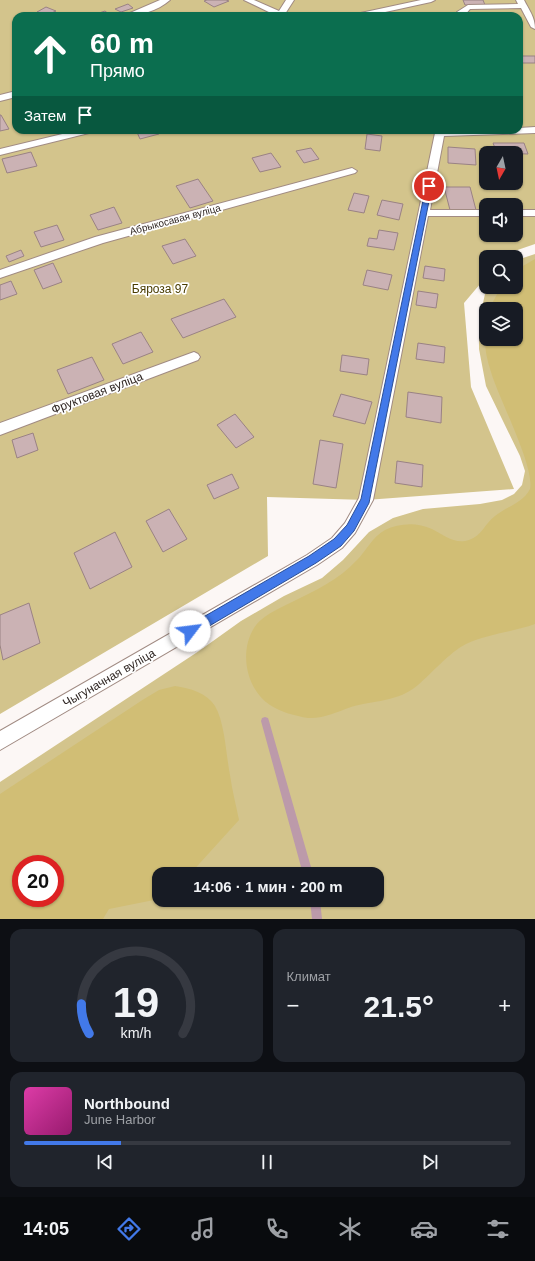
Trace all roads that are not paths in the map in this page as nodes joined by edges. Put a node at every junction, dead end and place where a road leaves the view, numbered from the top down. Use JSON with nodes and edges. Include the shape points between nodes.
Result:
{"nodes":[{"id":1,"x":166,"y":0,"type":"edge"},
{"id":2,"x":248,"y":0,"type":"edge"},
{"id":3,"x":290,"y":0,"type":"edge"},
{"id":4,"x":431,"y":0,"type":"edge"},
{"id":5,"x":522,"y":3,"type":"edge"},
{"id":6,"x":140,"y":12,"type":"edge"},
{"id":7,"x":275,"y":12,"type":"edge"},
{"id":8,"x":284,"y":12,"type":"edge"},
{"id":9,"x":375,"y":12,"type":"edge"},
{"id":10,"x":462,"y":12,"type":"edge"},
{"id":11,"x":535,"y":27,"type":"edge"},
{"id":12,"x":12,"y":95,"type":"edge"},
{"id":13,"x":0,"y":98,"type":"edge"},
{"id":14,"x":523,"y":130,"type":"edge"},
{"id":15,"x":535,"y":130,"type":"edge"},
{"id":16,"x":74,"y":134,"type":"edge"},
{"id":17,"x":439,"y":134,"type":"edge"},
{"id":18,"x":0,"y":152,"type":"edge"},
{"id":19,"x":352,"y":171,"type":"dead end"},
{"id":20,"x":423,"y":213,"type":"junction"},
{"id":21,"x":479,"y":213,"type":"edge"},
{"id":22,"x":523,"y":213,"type":"edge"},
{"id":23,"x":535,"y":213,"type":"edge"},
{"id":24,"x":0,"y":274,"type":"edge"},
{"id":25,"x":194,"y":357,"type":"dead end"},
{"id":26,"x":0,"y":429,"type":"edge"},
{"id":27,"x":0,"y":741,"type":"edge"}],
"edges":[{"from":1,"to":6,"type":"lane"},
{"from":2,"to":7,"type":"lane"},
{"from":3,"to":8,"type":"lane"},
{"from":4,"to":9,"type":"lane"},
{"from":5,"to":10,"type":"lane","via":[[468,7]]},
{"from":5,"to":11,"type":"lane"},
{"from":12,"to":13,"type":"lane"},
{"from":14,"to":15,"type":"lane"},
{"from":16,"to":18,"type":"lane"},
{"from":17,"to":20,"type":"lane","name":"Чыгуначная вуліца"},
{"from":19,"to":24,"type":"lane","name":"Абрыкосавая вуліца","via":[[99,240]]},
{"from":20,"to":21,"type":"lane"},
{"from":20,"to":27,"type":"lane","name":"Чыгуначная вуліца","via":[[366,500],[350,528],[337,543],[312,560]]},
{"from":22,"to":23,"type":"lane"},
{"from":25,"to":26,"type":"lane","name":"Фруктовая вуліца"}]}
